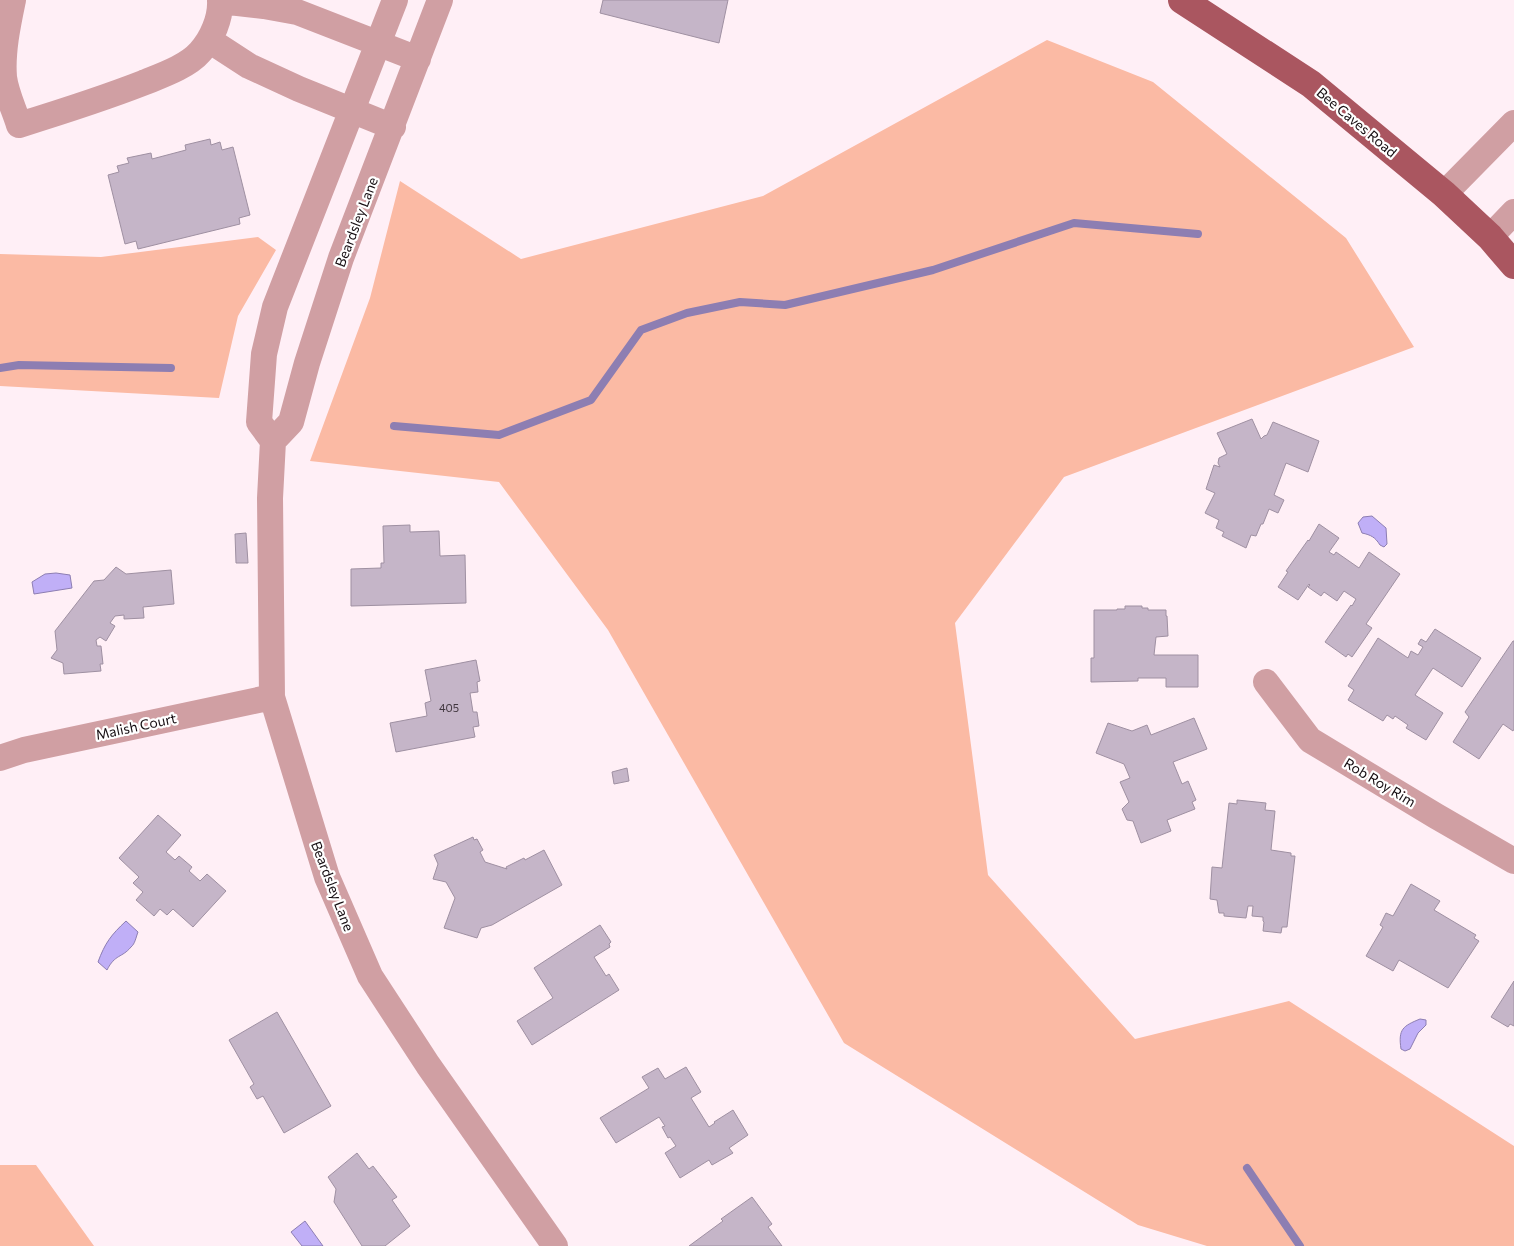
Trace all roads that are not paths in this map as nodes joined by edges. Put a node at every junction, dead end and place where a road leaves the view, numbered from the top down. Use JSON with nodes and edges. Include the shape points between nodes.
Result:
{"nodes":[{"id":1,"x":395,"y":0,"type":"edge"},
{"id":2,"x":440,"y":0,"type":"edge"},
{"id":3,"x":1182,"y":0,"type":"edge"},
{"id":4,"x":220,"y":1,"type":"edge"},
{"id":5,"x":7,"y":11,"type":"edge"},
{"id":6,"x":209,"y":40,"type":"junction"},
{"id":7,"x":378,"y":42,"type":"junction"},
{"id":8,"x":418,"y":59,"type":"junction"},
{"id":9,"x":352,"y":111,"type":"junction"},
{"id":10,"x":1514,"y":123,"type":"edge"},
{"id":11,"x":393,"y":127,"type":"junction"},
{"id":12,"x":1444,"y":194,"type":"junction"},
{"id":13,"x":1514,"y":212,"type":"edge"},
{"id":14,"x":1490,"y":237,"type":"junction"},
{"id":15,"x":1514,"y":265,"type":"edge"},
{"id":16,"x":273,"y":441,"type":"junction"},
{"id":17,"x":1266,"y":682,"type":"dead end"},
{"id":18,"x":272,"y":697,"type":"junction"},
{"id":19,"x":0,"y":758,"type":"edge"},
{"id":20,"x":1514,"y":861,"type":"edge"},
{"id":21,"x":555,"y":1246,"type":"edge"}],
"edges":[{"from":1,"to":7,"type":"street"},
{"from":2,"to":8,"type":"street","name":"Beardsley Lane"},
{"from":3,"to":12,"type":"main road","name":"Bee Caves Road","via":[[1311,84]]},
{"from":4,"to":6,"type":"street","via":[[218,22]]},
{"from":4,"to":7,"type":"street","via":[[297,12]]},
{"from":5,"to":6,"type":"street","via":[[4,76],[19,125],[96,101],[169,72],[199,53]]},
{"from":6,"to":9,"type":"street","via":[[250,66]]},
{"from":7,"to":8,"type":"street"},
{"from":7,"to":9,"type":"street"},
{"from":8,"to":11,"type":"street","name":"Beardsley Lane"},
{"from":9,"to":11,"type":"street"},
{"from":9,"to":16,"type":"street","via":[[275,307],[264,354],[259,422]]},
{"from":10,"to":12,"type":"street"},
{"from":11,"to":16,"type":"street","name":"Beardsley Lane","via":[[342,258],[291,422]]},
{"from":12,"to":14,"type":"main road","name":"Bee Caves Road"},
{"from":13,"to":14,"type":"street"},
{"from":14,"to":15,"type":"main road","name":"Bee Caves Road"},
{"from":16,"to":18,"type":"street","name":"Beardsley Lane","via":[[270,498]]},
{"from":17,"to":20,"type":"street","name":"Rob Roy Rim","via":[[1310,740]]},
{"from":18,"to":19,"type":"street","name":"Malish Court","via":[[24,750]]},
{"from":18,"to":21,"type":"street","name":"Beardsley Lane","via":[[327,877],[370,976]]}]}
